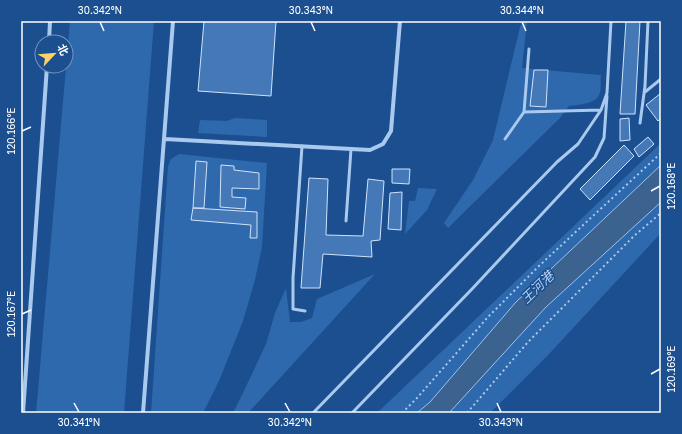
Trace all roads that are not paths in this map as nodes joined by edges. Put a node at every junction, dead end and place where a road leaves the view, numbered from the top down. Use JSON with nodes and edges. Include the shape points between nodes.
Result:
{"nodes":[{"id":1,"x":50,"y":21,"type":"edge"},
{"id":2,"x":173,"y":21,"type":"edge"},
{"id":3,"x":400,"y":21,"type":"edge"},
{"id":4,"x":612,"y":21,"type":"edge"},
{"id":5,"x":648,"y":21,"type":"edge"},
{"id":6,"x":49,"y":34,"type":"edge"},
{"id":7,"x":529,"y":48,"type":"dead end"},
{"id":8,"x":46,"y":74,"type":"edge"},
{"id":9,"x":661,"y":79,"type":"edge"},
{"id":10,"x":645,"y":92,"type":"junction"},
{"id":11,"x":607,"y":93,"type":"junction"},
{"id":12,"x":601,"y":110,"type":"junction"},
{"id":13,"x":524,"y":112,"type":"junction"},
{"id":14,"x":640,"y":123,"type":"dead end"},
{"id":15,"x":165,"y":139,"type":"junction"},
{"id":16,"x":505,"y":139,"type":"dead end"},
{"id":17,"x":302,"y":146,"type":"junction"},
{"id":18,"x":351,"y":149,"type":"junction"},
{"id":19,"x":346,"y":221,"type":"dead end"},
{"id":20,"x":305,"y":312,"type":"dead end"},
{"id":21,"x":23,"y":413,"type":"edge"},
{"id":22,"x":143,"y":413,"type":"edge"},
{"id":23,"x":313,"y":413,"type":"edge"},
{"id":24,"x":352,"y":413,"type":"edge"}],
"edges":[{"from":1,"to":6,"type":"street"},
{"from":2,"to":15,"type":"street"},
{"from":3,"to":18,"type":"street","via":[[391,131],[383,144],[370,150]]},
{"from":4,"to":11,"type":"lane"},
{"from":5,"to":10,"type":"lane"},
{"from":7,"to":13,"type":"lane"},
{"from":8,"to":21,"type":"street"},
{"from":9,"to":10,"type":"lane"},
{"from":10,"to":14,"type":"lane"},
{"from":11,"to":12,"type":"lane"},
{"from":11,"to":24,"type":"lane","via":[[604,138],[595,157]]},
{"from":12,"to":13,"type":"lane"},
{"from":12,"to":23,"type":"lane","via":[[578,144],[556,162]]},
{"from":13,"to":16,"type":"lane"},
{"from":15,"to":17,"type":"street"},
{"from":15,"to":22,"type":"street"},
{"from":17,"to":18,"type":"street"},
{"from":17,"to":20,"type":"lane","via":[[293,309]]},
{"from":18,"to":19,"type":"lane"}]}
